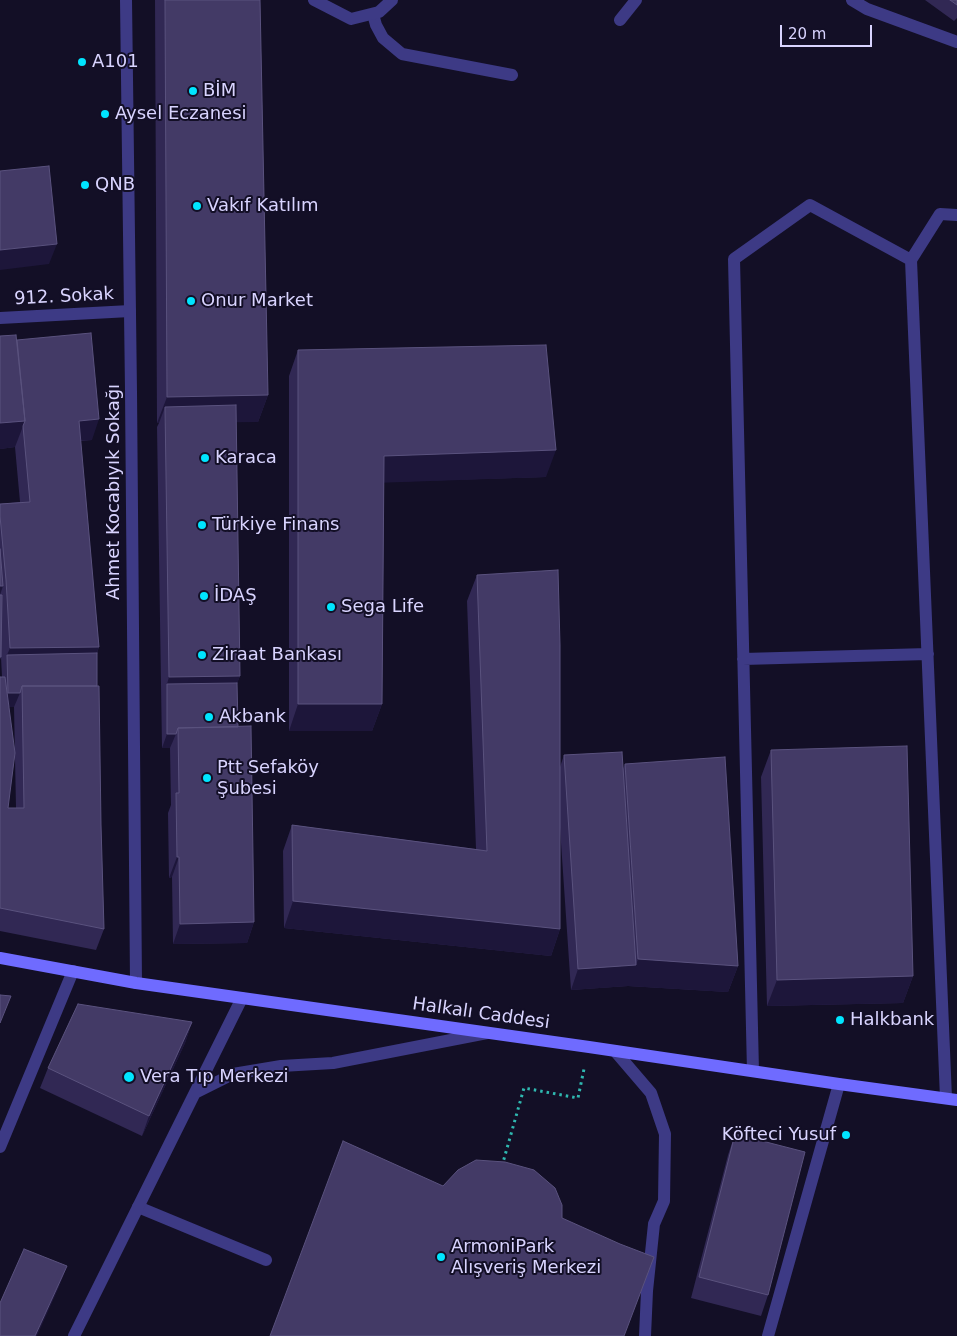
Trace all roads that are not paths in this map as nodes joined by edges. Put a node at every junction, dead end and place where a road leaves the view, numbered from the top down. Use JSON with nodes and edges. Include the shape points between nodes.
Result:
{"nodes":[{"id":1,"x":126,"y":0,"type":"edge"},
{"id":2,"x":314,"y":0,"type":"edge"},
{"id":3,"x":392,"y":0,"type":"edge"},
{"id":4,"x":636,"y":0,"type":"edge"},
{"id":5,"x":852,"y":0,"type":"edge"},
{"id":6,"x":373,"y":14,"type":"junction"},
{"id":7,"x":620,"y":20,"type":"dead end"},
{"id":8,"x":957,"y":42,"type":"edge"},
{"id":9,"x":512,"y":75,"type":"dead end"},
{"id":10,"x":957,"y":215,"type":"edge"},
{"id":11,"x":911,"y":260,"type":"junction"},
{"id":12,"x":130,"y":311,"type":"junction"},
{"id":13,"x":0,"y":318,"type":"edge"},
{"id":14,"x":928,"y":654,"type":"junction"},
{"id":15,"x":743,"y":659,"type":"junction"},
{"id":16,"x":0,"y":958,"type":"edge"},
{"id":17,"x":72,"y":971,"type":"junction"},
{"id":18,"x":136,"y":983,"type":"junction"},
{"id":19,"x":242,"y":998,"type":"junction"},
{"id":20,"x":490,"y":1033,"type":"junction"},
{"id":21,"x":615,"y":1051,"type":"junction"},
{"id":22,"x":753,"y":1071,"type":"junction"},
{"id":23,"x":838,"y":1084,"type":"junction"},
{"id":24,"x":195,"y":1093,"type":"junction"},
{"id":25,"x":951,"y":1099,"type":"edge"},
{"id":26,"x":0,"y":1146,"type":"edge"},
{"id":27,"x":138,"y":1207,"type":"junction"},
{"id":28,"x":266,"y":1260,"type":"dead end"},
{"id":29,"x":74,"y":1336,"type":"edge"},
{"id":30,"x":645,"y":1336,"type":"edge"},
{"id":31,"x":768,"y":1336,"type":"edge"}],
"edges":[{"from":1,"to":12,"type":"street","name":"Ahmet Kocabıyık Sokağı"},
{"from":2,"to":6,"type":"street","via":[[351,19]]},
{"from":3,"to":6,"type":"street"},
{"from":4,"to":7,"type":"street"},
{"from":5,"to":8,"type":"street"},
{"from":6,"to":9,"type":"street","via":[[382,38],[402,54]]},
{"from":10,"to":11,"type":"street","via":[[940,214]]},
{"from":11,"to":14,"type":"street"},
{"from":11,"to":15,"type":"street","via":[[810,205],[734,259]]},
{"from":12,"to":13,"type":"street","name":"912. Sokak"},
{"from":12,"to":18,"type":"street","name":"Ahmet Kocabıyık Sokağı"},
{"from":14,"to":15,"type":"street"},
{"from":14,"to":25,"type":"street"},
{"from":15,"to":22,"type":"street"},
{"from":16,"to":17,"type":"main road","name":"Halkalı Caddesi"},
{"from":17,"to":18,"type":"main road","name":"Halkalı Caddesi"},
{"from":17,"to":26,"type":"street"},
{"from":18,"to":19,"type":"main road","name":"Halkalı Caddesi"},
{"from":19,"to":20,"type":"main road","name":"Halkalı Caddesi"},
{"from":19,"to":24,"type":"street"},
{"from":20,"to":21,"type":"main road","name":"Halkalı Caddesi"},
{"from":20,"to":24,"type":"street","via":[[332,1063],[281,1066],[233,1074]]},
{"from":21,"to":22,"type":"main road","name":"Halkalı Caddesi"},
{"from":21,"to":30,"type":"street","via":[[651,1093],[665,1134],[664,1200],[654,1224]]},
{"from":22,"to":23,"type":"main road","name":"Halkalı Caddesi"},
{"from":23,"to":25,"type":"main road","name":"Halkalı Caddesi"},
{"from":23,"to":31,"type":"street"},
{"from":24,"to":27,"type":"street"},
{"from":27,"to":28,"type":"street"},
{"from":27,"to":29,"type":"street"}]}
